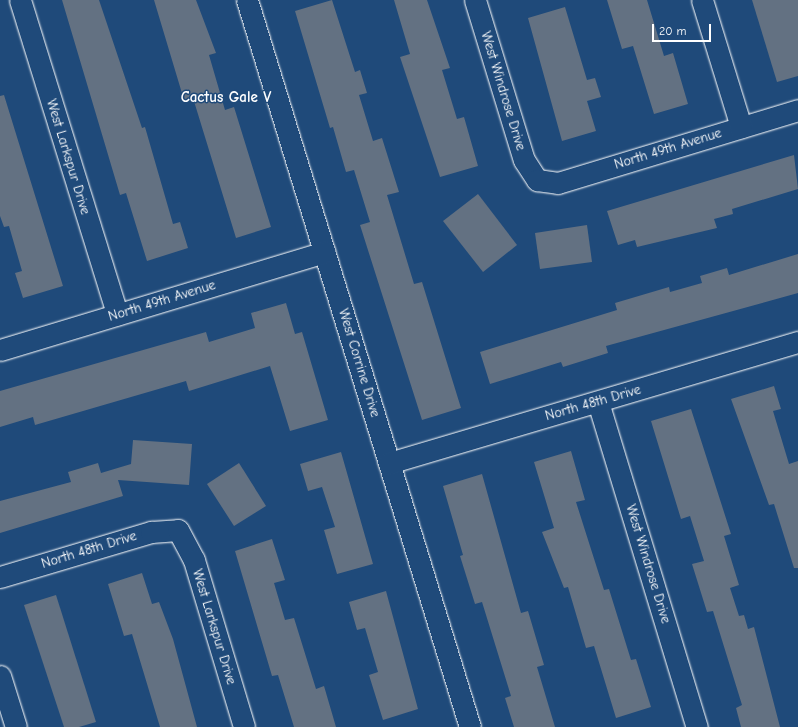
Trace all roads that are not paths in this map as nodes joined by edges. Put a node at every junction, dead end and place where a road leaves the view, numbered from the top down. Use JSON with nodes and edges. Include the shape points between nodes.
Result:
{"nodes":[{"id":1,"x":20,"y":0,"type":"edge"},
{"id":2,"x":247,"y":0,"type":"edge"},
{"id":3,"x":475,"y":0,"type":"edge"},
{"id":4,"x":702,"y":0,"type":"edge"},
{"id":5,"x":798,"y":110,"type":"edge"},
{"id":6,"x":741,"y":127,"type":"junction"},
{"id":7,"x":537,"y":180,"type":"joint"},
{"id":8,"x":325,"y":252,"type":"junction"},
{"id":9,"x":117,"y":314,"type":"junction"},
{"id":10,"x":798,"y":342,"type":"edge"},
{"id":11,"x":0,"y":350,"type":"edge"},
{"id":12,"x":598,"y":402,"type":"junction"},
{"id":13,"x":389,"y":463,"type":"junction"},
{"id":14,"x":178,"y":530,"type":"joint"},
{"id":15,"x":0,"y":577,"type":"edge"},
{"id":16,"x":0,"y":676,"type":"edge"},
{"id":17,"x":16,"y":727,"type":"edge"},
{"id":18,"x":244,"y":727,"type":"edge"},
{"id":19,"x":470,"y":727,"type":"edge"},
{"id":20,"x":698,"y":727,"type":"edge"}],
"edges":[{"from":1,"to":9,"type":"street","name":"West Larkspur Drive"},
{"from":2,"to":8,"type":"street","name":"West Corrine Drive"},
{"from":3,"to":7,"type":"street","name":"West Windrose Drive","via":[[524,160]]},
{"from":4,"to":6,"type":"street"},
{"from":5,"to":6,"type":"street","name":"North 49th Avenue"},
{"from":6,"to":7,"type":"street","name":"North 49th Avenue","via":[[558,182]]},
{"from":8,"to":9,"type":"street","name":"North 49th Avenue"},
{"from":8,"to":13,"type":"street","name":"West Corrine Drive"},
{"from":9,"to":11,"type":"street","name":"North 49th Avenue"},
{"from":10,"to":12,"type":"street","name":"North 48th Drive"},
{"from":12,"to":13,"type":"street","name":"North 48th Drive"},
{"from":12,"to":20,"type":"street","name":"West Windrose Drive"},
{"from":13,"to":19,"type":"street","name":"West Corrine Drive"},
{"from":14,"to":15,"type":"street","name":"North 48th Drive","via":[[151,532]]},
{"from":14,"to":18,"type":"street","name":"West Larkspur Drive","via":[[194,560]]},
{"from":16,"to":17,"type":"street"}]}
